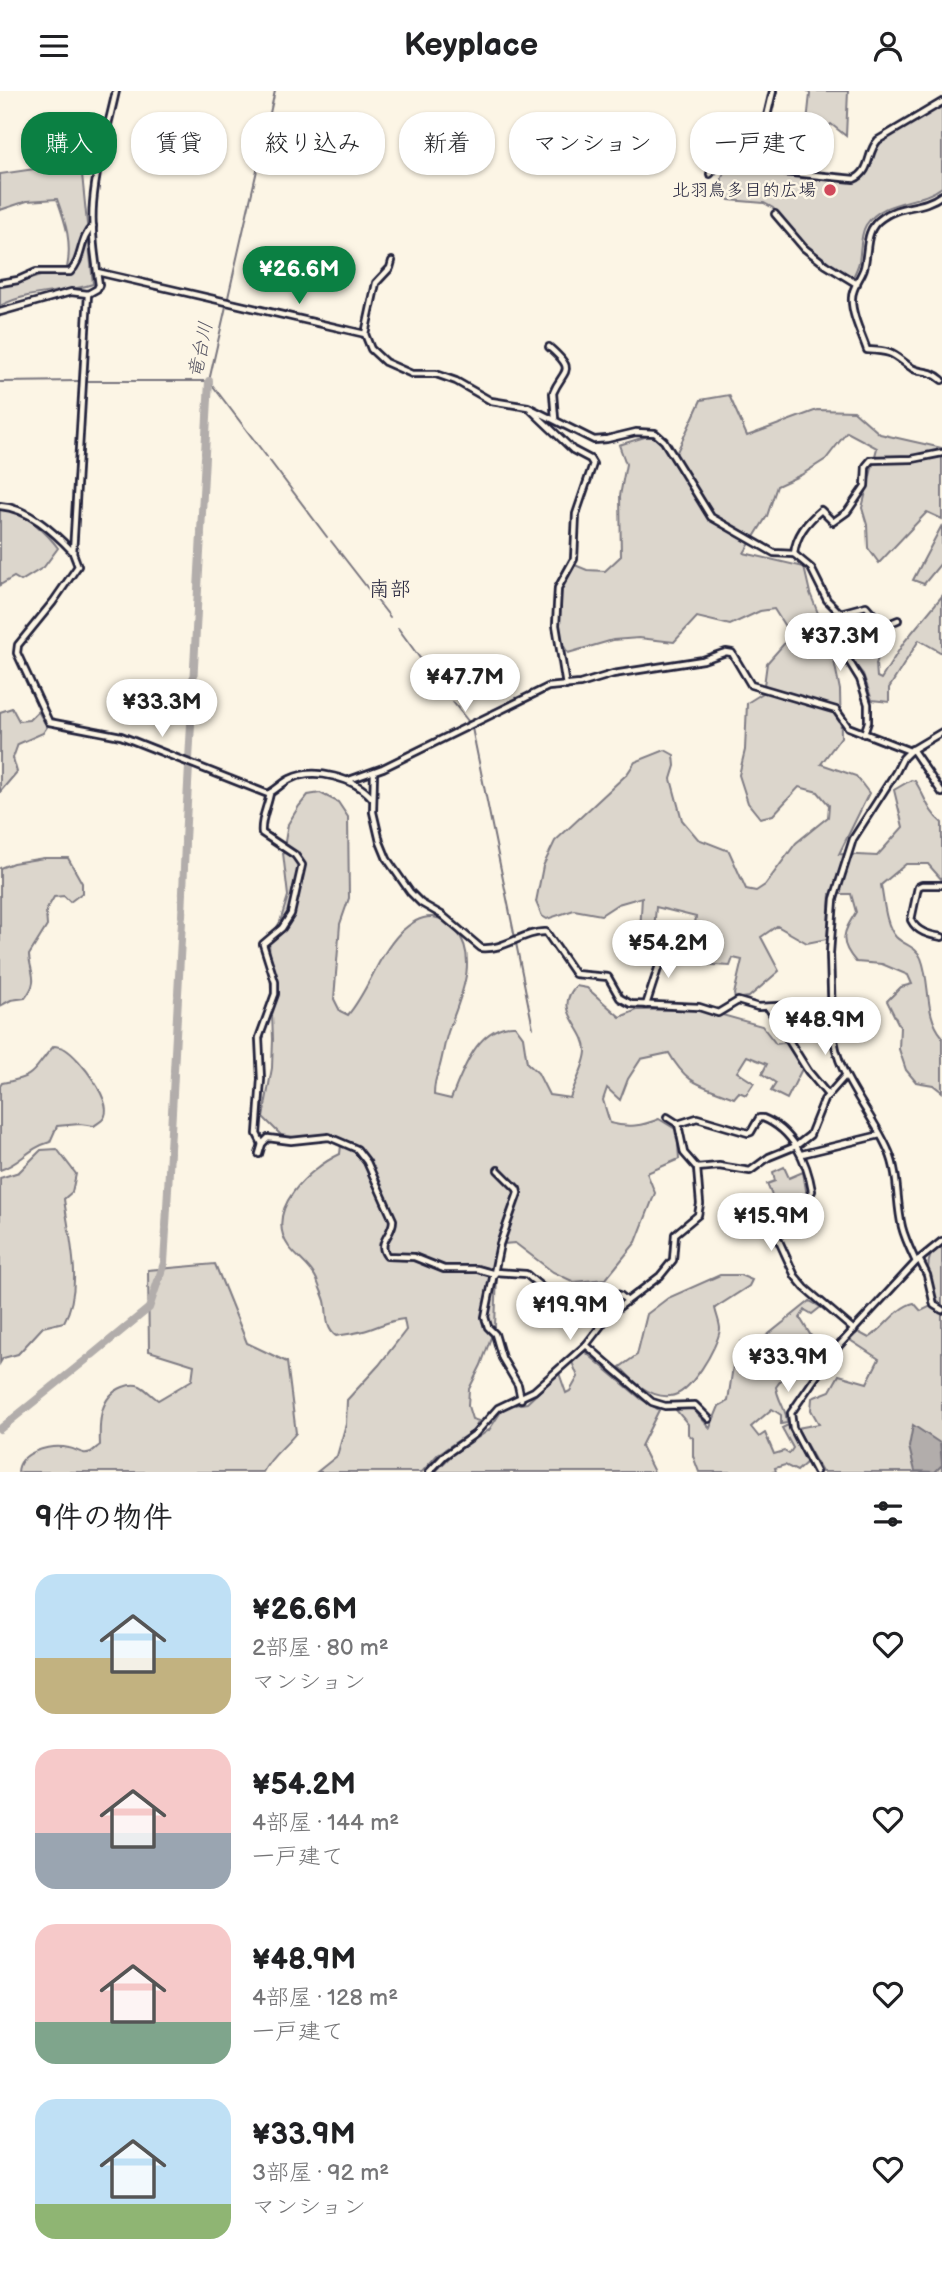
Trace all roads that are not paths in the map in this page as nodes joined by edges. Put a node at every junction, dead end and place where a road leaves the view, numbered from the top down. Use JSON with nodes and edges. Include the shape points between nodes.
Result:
{"nodes":[{"id":1,"x":116,"y":91,"type":"edge"},
{"id":2,"x":774,"y":91,"type":"edge"},
{"id":3,"x":942,"y":101,"type":"edge"},
{"id":4,"x":769,"y":112,"type":"edge"},
{"id":5,"x":813,"y":175,"type":"edge"},
{"id":6,"x":942,"y":195,"type":"edge"},
{"id":7,"x":775,"y":214,"type":"dead end"},
{"id":8,"x":93,"y":226,"type":"junction"},
{"id":9,"x":392,"y":261,"type":"dead end"},
{"id":10,"x":97,"y":272,"type":"junction"},
{"id":11,"x":0,"y":283,"type":"edge"},
{"id":12,"x":857,"y":284,"type":"junction"},
{"id":13,"x":88,"y":294,"type":"junction"},
{"id":14,"x":0,"y":312,"type":"edge"},
{"id":15,"x":365,"y":334,"type":"junction"},
{"id":16,"x":549,"y":347,"type":"dead end"},
{"id":17,"x":942,"y":380,"type":"edge"},
{"id":18,"x":528,"y":407,"type":"junction"},
{"id":19,"x":555,"y":419,"type":"junction"},
{"id":20,"x":942,"y":453,"type":"edge"},
{"id":21,"x":0,"y":506,"type":"edge"},
{"id":22,"x":73,"y":553,"type":"junction"},
{"id":23,"x":794,"y":554,"type":"junction"},
{"id":24,"x":840,"y":613,"type":"junction"},
{"id":25,"x":898,"y":620,"type":"dead end"},
{"id":26,"x":566,"y":686,"type":"junction"},
{"id":27,"x":942,"y":732,"type":"edge"},
{"id":28,"x":864,"y":734,"type":"junction"},
{"id":29,"x":911,"y":750,"type":"junction"},
{"id":30,"x":374,"y":772,"type":"junction"},
{"id":31,"x":346,"y":781,"type":"junction"},
{"id":32,"x":270,"y":793,"type":"junction"},
{"id":33,"x":942,"y":793,"type":"edge"},
{"id":34,"x":372,"y":798,"type":"junction"},
{"id":35,"x":942,"y":885,"type":"edge"},
{"id":36,"x":942,"y":937,"type":"edge"},
{"id":37,"x":664,"y":947,"type":"dead end"},
{"id":38,"x":646,"y":1005,"type":"junction"},
{"id":39,"x":768,"y":1007,"type":"junction"},
{"id":40,"x":833,"y":1032,"type":"junction"},
{"id":41,"x":845,"y":1076,"type":"junction"},
{"id":42,"x":828,"y":1095,"type":"junction"},
{"id":43,"x":667,"y":1117,"type":"dead end"},
{"id":44,"x":678,"y":1124,"type":"junction"},
{"id":45,"x":880,"y":1135,"type":"junction"},
{"id":46,"x":262,"y":1145,"type":"junction"},
{"id":47,"x":796,"y":1146,"type":"junction"},
{"id":48,"x":258,"y":1154,"type":"dead end"},
{"id":49,"x":802,"y":1154,"type":"junction"},
{"id":50,"x":697,"y":1168,"type":"junction"},
{"id":51,"x":498,"y":1170,"type":"dead end"},
{"id":52,"x":942,"y":1241,"type":"edge"},
{"id":53,"x":917,"y":1261,"type":"junction"},
{"id":54,"x":495,"y":1273,"type":"junction"},
{"id":55,"x":626,"y":1300,"type":"junction"},
{"id":56,"x":942,"y":1310,"type":"edge"},
{"id":57,"x":854,"y":1330,"type":"junction"},
{"id":58,"x":586,"y":1345,"type":"junction"},
{"id":59,"x":521,"y":1398,"type":"junction"},
{"id":60,"x":709,"y":1419,"type":"dead end"},
{"id":61,"x":429,"y":1472,"type":"edge"},
{"id":62,"x":816,"y":1472,"type":"edge"}],
"edges":[{"from":1,"to":8,"type":"street","via":[[95,185]]},
{"from":2,"to":4,"type":"street"},
{"from":3,"to":5,"type":"street","via":[[878,140],[867,168],[854,179]]},
{"from":6,"to":12,"type":"street","via":[[881,218],[868,236]]},
{"from":7,"to":12,"type":"street","via":[[804,248]]},
{"from":8,"to":10,"type":"street"},
{"from":8,"to":11,"type":"street","via":[[71,272],[36,272]]},
{"from":9,"to":15,"type":"street","via":[[376,283]]},
{"from":10,"to":13,"type":"street","via":[[99,285]]},
{"from":10,"to":15,"type":"street"},
{"from":12,"to":17,"type":"street","via":[[851,299],[867,350],[895,354],[914,370],[932,372]]},
{"from":13,"to":14,"type":"street","via":[[71,292]]},
{"from":13,"to":22,"type":"street"},
{"from":15,"to":18,"type":"street","via":[[375,353],[397,369],[441,375],[491,401]]},
{"from":16,"to":19,"type":"street","via":[[566,368],[553,393]]},
{"from":18,"to":19,"type":"street"},
{"from":18,"to":26,"type":"street","via":[[593,464],[576,514],[576,551],[558,588],[556,625]]},
{"from":19,"to":23,"type":"street","via":[[594,440],[655,433],[710,517],[774,553]]},
{"from":20,"to":23,"type":"street","via":[[872,460],[866,466],[865,485],[847,512],[833,522],[821,510],[805,524]]},
{"from":21,"to":22,"type":"street","via":[[19,509]]},
{"from":22,"to":32,"type":"street","via":[[76,569],[18,645],[27,678],[49,722],[121,736]]},
{"from":23,"to":24,"type":"street","via":[[811,568],[827,600]]},
{"from":24,"to":25,"type":"street","via":[[866,606],[886,625]]},
{"from":24,"to":28,"type":"street","via":[[847,658],[868,704]]},
{"from":26,"to":28,"type":"street","via":[[732,653],[751,685],[836,710],[848,727]]},
{"from":26,"to":30,"type":"street","via":[[548,687]]},
{"from":27,"to":29,"type":"street"},
{"from":28,"to":29,"type":"street"},
{"from":29,"to":33,"type":"street"},
{"from":29,"to":40,"type":"street","via":[[860,824],[839,877],[830,953]]},
{"from":30,"to":31,"type":"street"},
{"from":30,"to":34,"type":"street"},
{"from":31,"to":32,"type":"street","via":[[301,775]]},
{"from":31,"to":34,"type":"street"},
{"from":32,"to":46,"type":"street","via":[[262,833],[302,865],[291,914],[263,944],[275,994],[259,1038],[257,1134]]},
{"from":34,"to":38,"type":"street","via":[[387,859],[421,903],[481,948],[497,948],[547,932],[575,974],[608,978],[625,1002]]},
{"from":35,"to":36,"type":"street","via":[[918,887],[911,920],[920,931]]},
{"from":37,"to":38,"type":"street"},
{"from":38,"to":39,"type":"street","via":[[699,1007],[718,1013],[738,1001]]},
{"from":39,"to":40,"type":"street","via":[[821,1004]]},
{"from":39,"to":42,"type":"street","via":[[807,1071]]},
{"from":40,"to":41,"type":"street"},
{"from":41,"to":42,"type":"street"},
{"from":41,"to":45,"type":"street"},
{"from":42,"to":47,"type":"street","via":[[810,1135]]},
{"from":43,"to":44,"type":"street"},
{"from":44,"to":47,"type":"street","via":[[697,1118],[748,1133],[763,1118],[785,1132]]},
{"from":44,"to":50,"type":"street","via":[[684,1153]]},
{"from":45,"to":49,"type":"street"},
{"from":45,"to":53,"type":"street","via":[[892,1163],[902,1226]]},
{"from":46,"to":48,"type":"street"},
{"from":46,"to":54,"type":"street","via":[[268,1138],[329,1137],[357,1149],[393,1220],[383,1242],[387,1256],[414,1257],[444,1269]]},
{"from":47,"to":49,"type":"street"},
{"from":47,"to":50,"type":"street","via":[[750,1171],[719,1165]]},
{"from":49,"to":57,"type":"street","via":[[811,1194],[779,1218],[774,1230],[795,1276]]},
{"from":50,"to":55,"type":"street","via":[[698,1215],[676,1234],[673,1260],[660,1276]]},
{"from":51,"to":54,"type":"street","via":[[518,1193]]},
{"from":52,"to":53,"type":"street"},
{"from":53,"to":56,"type":"street","via":[[927,1275],[934,1305]]},
{"from":53,"to":57,"type":"street"},
{"from":54,"to":55,"type":"street","via":[[526,1274],[545,1290],[574,1298],[613,1293]]},
{"from":54,"to":59,"type":"street","via":[[485,1323],[495,1334]]},
{"from":55,"to":58,"type":"street","via":[[606,1317]]},
{"from":57,"to":62,"type":"street","via":[[833,1352],[790,1417]]},
{"from":58,"to":59,"type":"street"},
{"from":58,"to":60,"type":"street","via":[[652,1402],[695,1405]]},
{"from":59,"to":61,"type":"street","via":[[498,1408]]}]}
